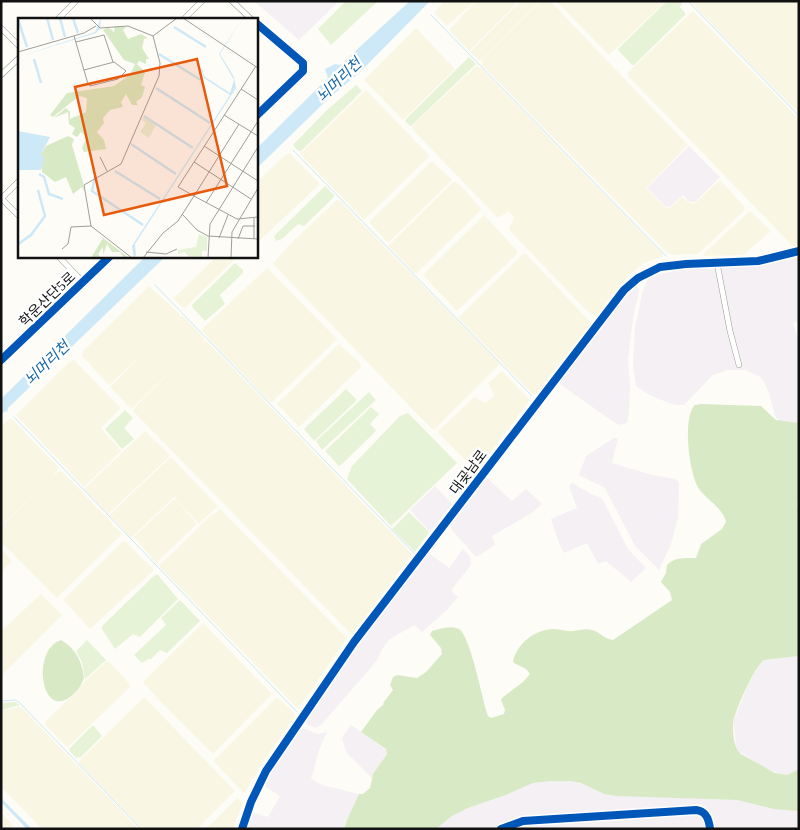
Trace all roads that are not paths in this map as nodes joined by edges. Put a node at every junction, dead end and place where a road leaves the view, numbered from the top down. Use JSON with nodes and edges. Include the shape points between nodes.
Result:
{"nodes":[{"id":1,"x":76,"y":1,"type":"edge"},
{"id":2,"x":202,"y":1,"type":"edge"},
{"id":3,"x":232,"y":1,"type":"edge"},
{"id":4,"x":59,"y":18,"type":"edge"},
{"id":5,"x":185,"y":18,"type":"edge"},
{"id":6,"x":251,"y":18,"type":"edge"},
{"id":7,"x":258,"y":25,"type":"edge"},
{"id":8,"x":1,"y":28,"type":"edge"},
{"id":9,"x":18,"y":45,"type":"edge"},
{"id":10,"x":18,"y":59,"type":"edge"},
{"id":11,"x":1,"y":75,"type":"edge"},
{"id":12,"x":258,"y":114,"type":"edge"},
{"id":13,"x":18,"y":182,"type":"edge"},
{"id":14,"x":1,"y":198,"type":"edge"},
{"id":15,"x":18,"y":215,"type":"edge"},
{"id":16,"x":799,"y":251,"type":"edge"},
{"id":17,"x":60,"y":258,"type":"edge"},
{"id":18,"x":108,"y":258,"type":"edge"},
{"id":19,"x":717,"y":263,"type":"junction"},
{"id":20,"x":83,"y":282,"type":"junction"},
{"id":21,"x":1,"y":360,"type":"edge"},
{"id":22,"x":740,"y":365,"type":"dead end"},
{"id":23,"x":242,"y":829,"type":"edge"},
{"id":24,"x":500,"y":829,"type":"edge"},
{"id":25,"x":710,"y":829,"type":"edge"}],
"edges":[{"from":1,"to":4,"type":"street"},
{"from":2,"to":5,"type":"street"},
{"from":3,"to":6,"type":"street"},
{"from":7,"to":12,"type":"street","via":[[303,63],[303,71]]},
{"from":8,"to":9,"type":"street"},
{"from":10,"to":11,"type":"street"},
{"from":13,"to":14,"type":"street"},
{"from":14,"to":15,"type":"street"},
{"from":16,"to":19,"type":"street","name":"대곶남로","via":[[758,261]]},
{"from":17,"to":20,"type":"street"},
{"from":18,"to":20,"type":"street","name":"학운산단5로"},
{"from":19,"to":22,"type":"street"},
{"from":19,"to":23,"type":"street","name":"대곶남로","via":[[653,269],[618,297],[354,642],[266,771]]},
{"from":20,"to":21,"type":"street","name":"학운산단5로"},
{"from":24,"to":25,"type":"street","via":[[523,821],[696,810],[706,815]]}]}
